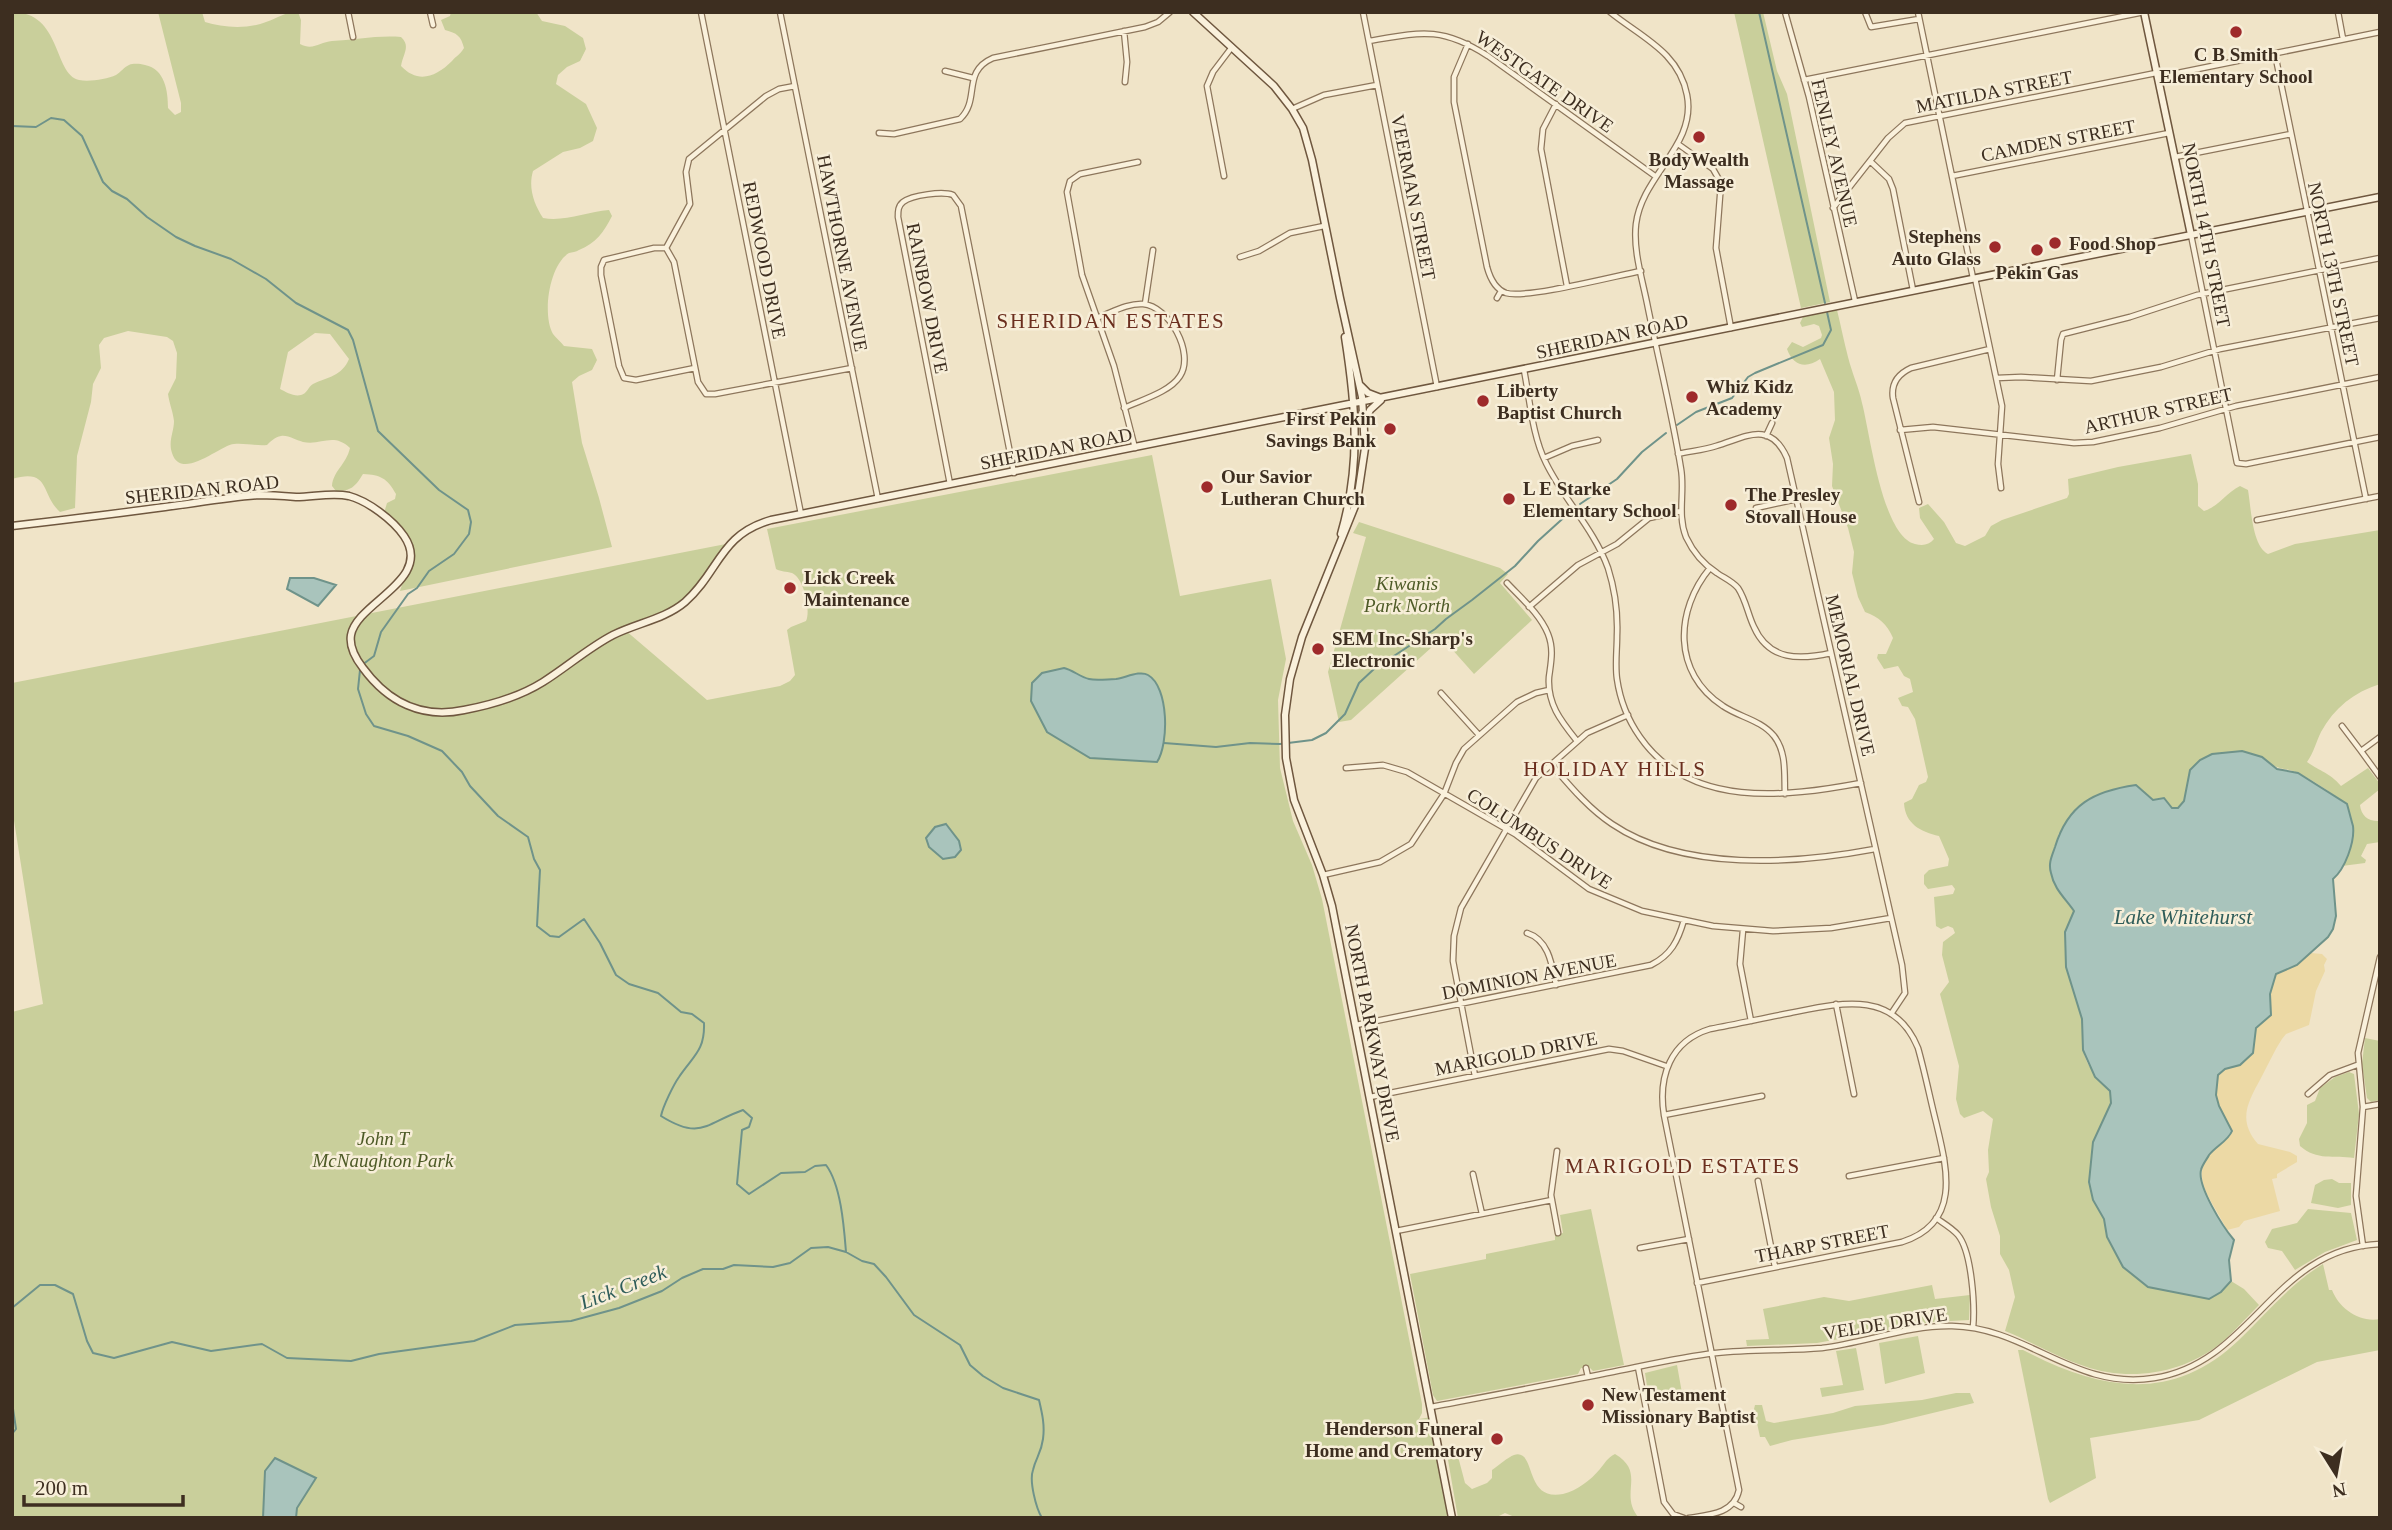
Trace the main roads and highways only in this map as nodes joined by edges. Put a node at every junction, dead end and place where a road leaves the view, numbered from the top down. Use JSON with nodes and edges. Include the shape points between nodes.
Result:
{"nodes":[{"id":1,"x":1193,"y":12,"type":"edge"},
{"id":2,"x":2144,"y":12,"type":"edge"},
{"id":3,"x":2380,"y":197,"type":"edge"},
{"id":4,"x":2191,"y":235,"type":"junction"},
{"id":5,"x":1356,"y":385,"type":"junction"},
{"id":6,"x":1383,"y":399,"type":"junction"},
{"id":7,"x":1363,"y":403,"type":"junction"},
{"id":8,"x":1355,"y":404,"type":"junction"},
{"id":9,"x":1334,"y":408,"type":"junction"},
{"id":10,"x":1356,"y":424,"type":"junction"},
{"id":11,"x":1365,"y":424,"type":"junction"},
{"id":12,"x":12,"y":526,"type":"edge"},
{"id":13,"x":1333,"y":563,"type":"junction"},
{"id":14,"x":1452,"y":1518,"type":"edge"}],
"edges":[{"from":1,"to":5,"type":"main road","name":"NORTH PARKWAY DRIVE","via":[[1274,86],[1305,133]]},
{"from":2,"to":4,"type":"main road","name":"NORTH 14TH STREET"},
{"from":3,"to":4,"type":"main road","name":"SHERIDAN ROAD"},
{"from":4,"to":6,"type":"main road","name":"SHERIDAN ROAD"},
{"from":5,"to":6,"type":"main road"},
{"from":5,"to":7,"type":"main road","name":"NORTH PARKWAY DRIVE"},
{"from":5,"to":8,"type":"main road","name":"NORTH PARKWAY DRIVE"},
{"from":5,"to":9,"type":"main road"},
{"from":6,"to":7,"type":"main road","name":"SHERIDAN ROAD"},
{"from":6,"to":11,"type":"main road","via":[[1370,410]]},
{"from":7,"to":8,"type":"main road","name":"SHERIDAN ROAD"},
{"from":7,"to":11,"type":"main road","name":"NORTH PARKWAY DRIVE"},
{"from":8,"to":9,"type":"main road","name":"SHERIDAN ROAD"},
{"from":8,"to":10,"type":"main road","name":"NORTH PARKWAY DRIVE"},
{"from":9,"to":10,"type":"main road","via":[[1348,413]]},
{"from":9,"to":12,"type":"main road","name":"SHERIDAN ROAD","via":[[762,523],[723,551],[700,587],[682,604],[613,635],[541,683],[462,711],[423,711],[397,701],[359,663],[351,644],[354,627],[398,584],[410,551],[399,530],[354,498],[257,495]]},
{"from":10,"to":13,"type":"main road","name":"NORTH PARKWAY DRIVE","via":[[1353,483]]},
{"from":11,"to":13,"type":"main road","name":"NORTH PARKWAY DRIVE","via":[[1357,501]]},
{"from":13,"to":14,"type":"main road","name":"NORTH PARKWAY DRIVE","via":[[1294,663],[1285,742],[1294,800],[1332,906]]}]}
